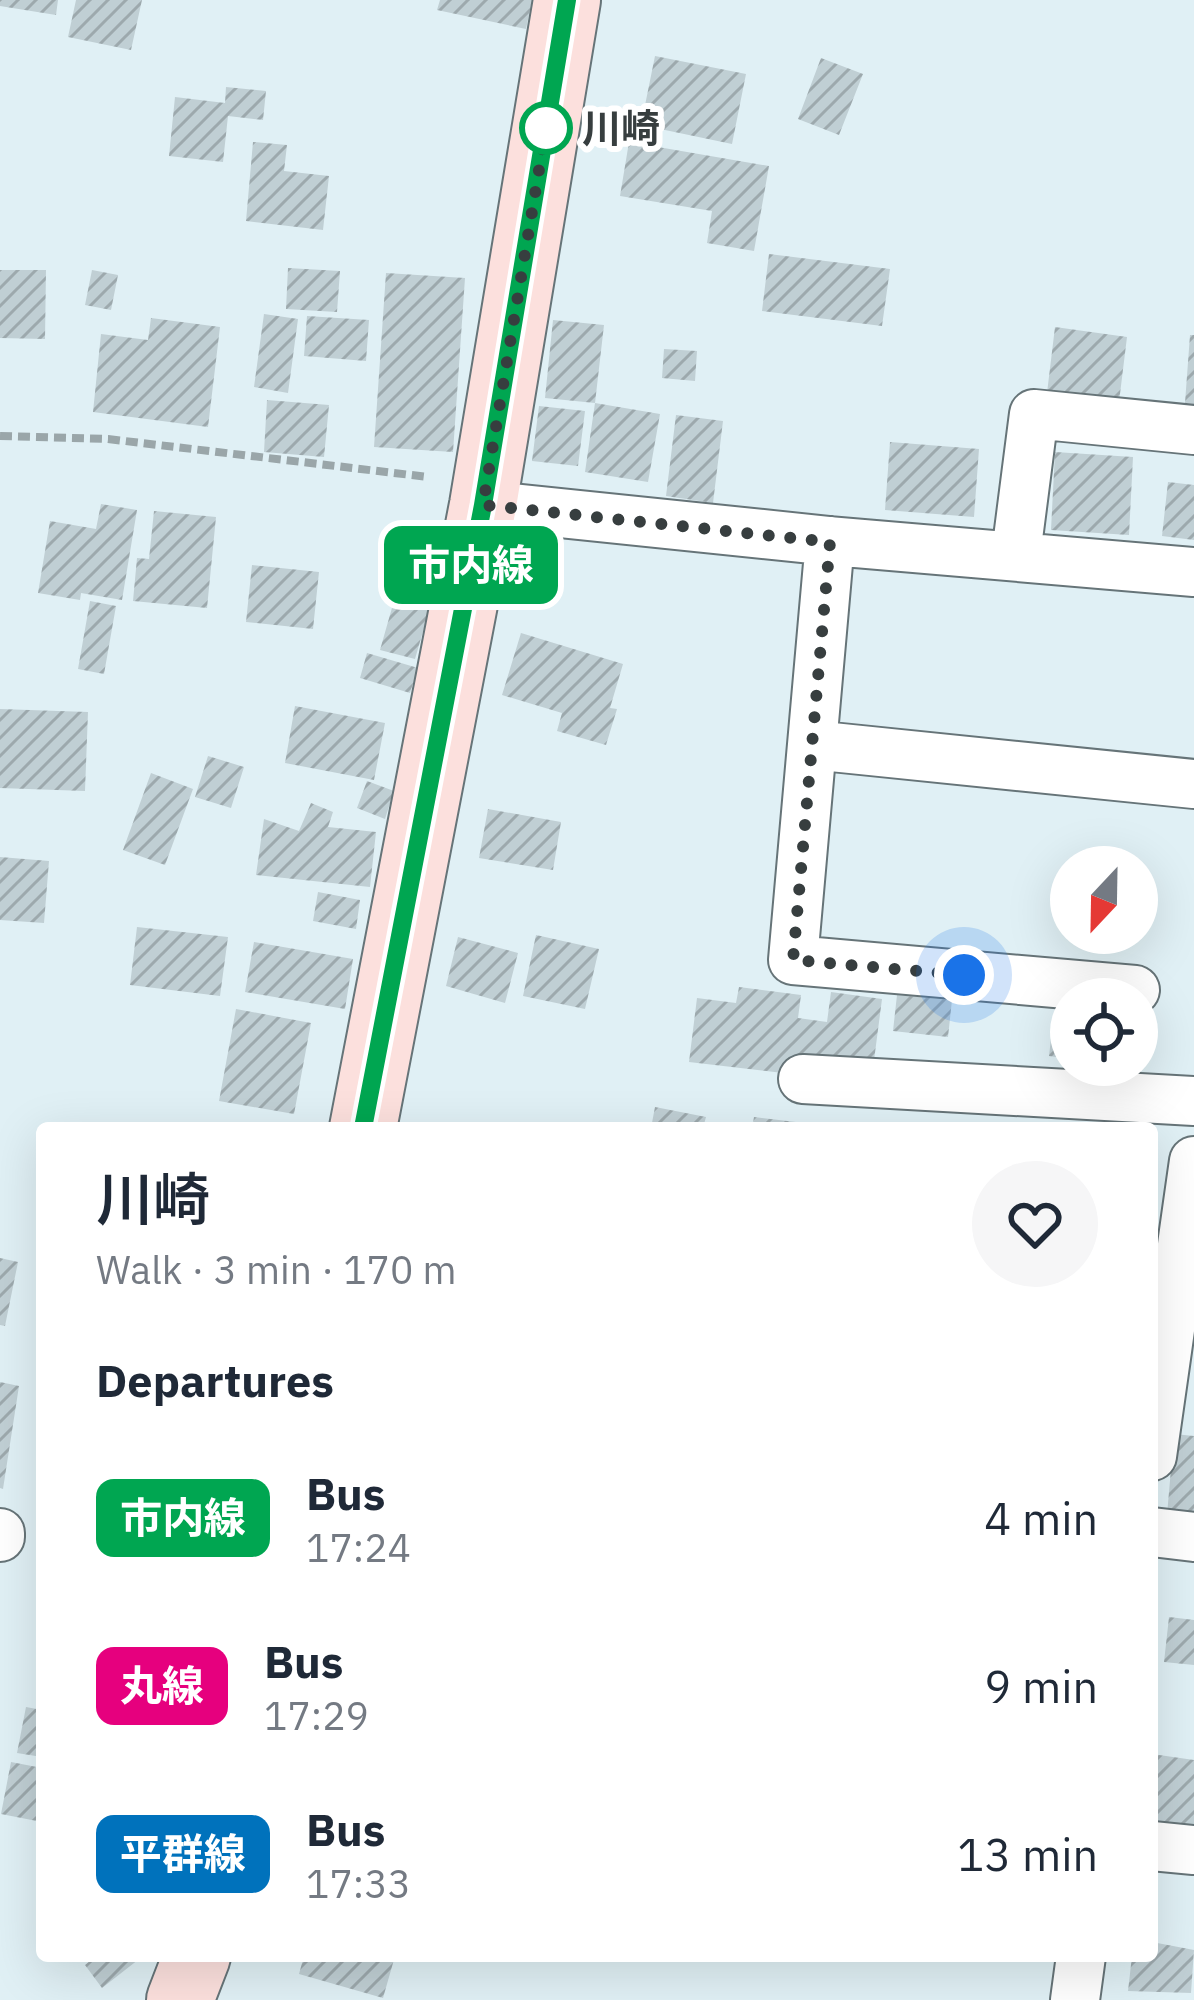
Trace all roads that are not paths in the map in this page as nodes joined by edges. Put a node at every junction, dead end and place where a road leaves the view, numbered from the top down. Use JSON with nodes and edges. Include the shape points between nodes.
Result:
{"nodes":[{"id":1,"x":567,"y":0,"type":"edge"},
{"id":2,"x":1194,"y":430,"type":"edge"},
{"id":3,"x":484,"y":494,"type":"junction"},
{"id":4,"x":830,"y":542,"type":"junction"},
{"id":5,"x":1016,"y":554,"type":"junction"},
{"id":6,"x":1194,"y":572,"type":"edge"},
{"id":7,"x":812,"y":745,"type":"junction"},
{"id":8,"x":1194,"y":784,"type":"edge"},
{"id":9,"x":1050,"y":983,"type":"edge"},
{"id":10,"x":803,"y":1078,"type":"dead end"},
{"id":11,"x":1194,"y":1101,"type":"edge"},
{"id":12,"x":364,"y":1122,"type":"edge"},
{"id":13,"x":1192,"y":1184,"type":"edge"},
{"id":14,"x":1158,"y":1415,"type":"edge"},
{"id":15,"x":1158,"y":1533,"type":"edge"},
{"id":16,"x":1194,"y":1537,"type":"edge"},
{"id":17,"x":1158,"y":1847,"type":"edge"},
{"id":18,"x":1194,"y":1850,"type":"edge"},
{"id":19,"x":195,"y":1962,"type":"edge"},
{"id":20,"x":1080,"y":1962,"type":"edge"},
{"id":21,"x":180,"y":2000,"type":"edge"},
{"id":22,"x":1075,"y":2000,"type":"edge"}],
"edges":[{"from":1,"to":3,"type":"main road"},
{"from":2,"to":5,"type":"street","via":[[1034,414]]},
{"from":3,"to":4,"type":"street"},
{"from":3,"to":12,"type":"main road"},
{"from":4,"to":5,"type":"street"},
{"from":4,"to":7,"type":"street"},
{"from":5,"to":6,"type":"street"},
{"from":7,"to":8,"type":"street"},
{"from":7,"to":9,"type":"street","via":[[793,960]]},
{"from":10,"to":11,"type":"street"},
{"from":13,"to":14,"type":"street"},
{"from":15,"to":16,"type":"street"},
{"from":17,"to":18,"type":"street"},
{"from":19,"to":21,"type":"main road"},
{"from":20,"to":22,"type":"street"}]}
